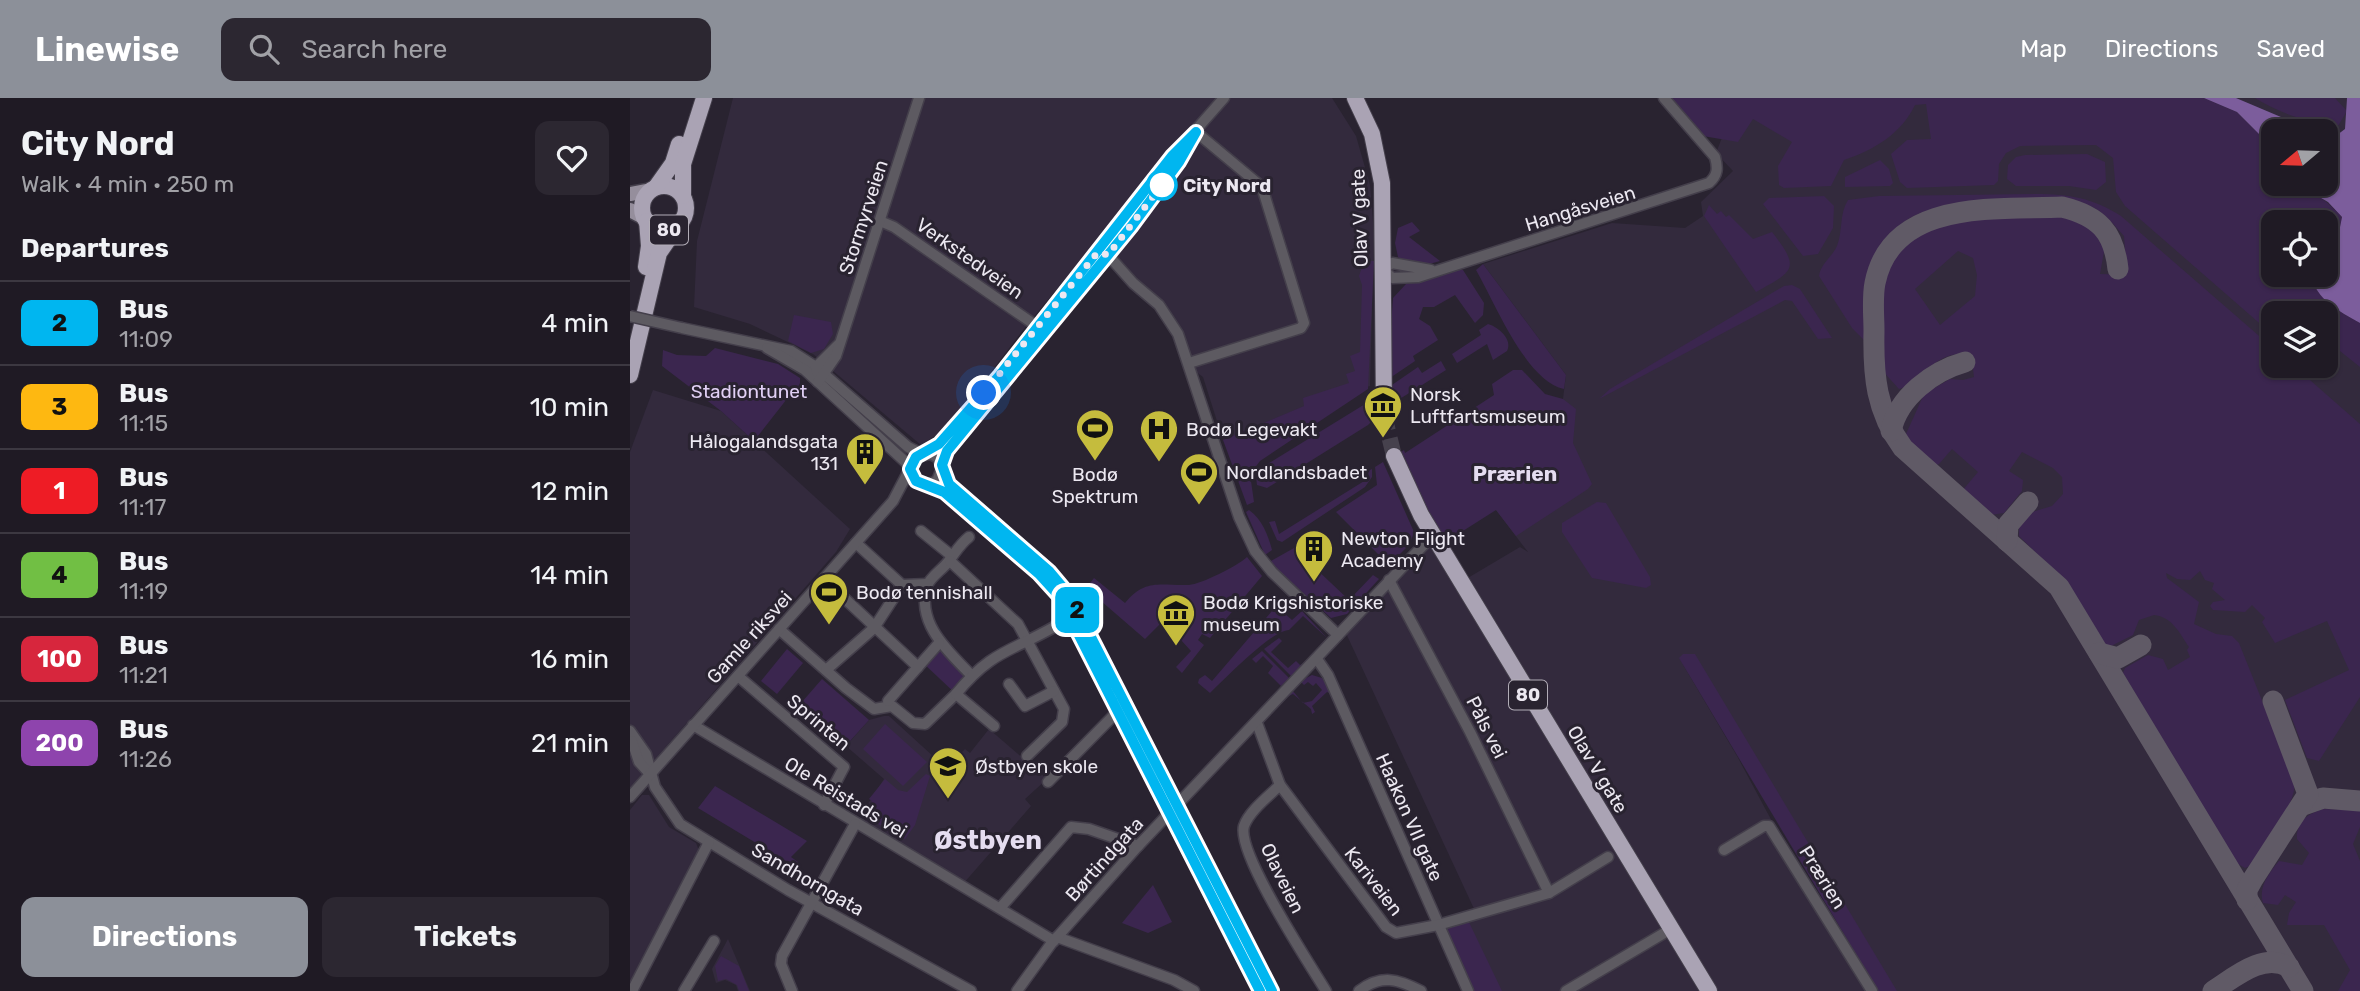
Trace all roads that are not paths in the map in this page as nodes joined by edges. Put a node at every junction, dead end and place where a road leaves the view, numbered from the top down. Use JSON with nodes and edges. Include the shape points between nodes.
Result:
{"nodes":[{"id":1,"x":694,"y":98,"type":"edge"},
{"id":2,"x":705,"y":98,"type":"edge"},
{"id":3,"x":919,"y":98,"type":"edge"},
{"id":4,"x":1224,"y":98,"type":"edge"},
{"id":5,"x":1355,"y":98,"type":"edge"},
{"id":6,"x":1366,"y":98,"type":"edge"},
{"id":7,"x":1664,"y":98,"type":"edge"},
{"id":8,"x":1196,"y":132,"type":"junction"},
{"id":9,"x":654,"y":188,"type":"junction"},
{"id":10,"x":630,"y":194,"type":"edge"},
{"id":11,"x":683,"y":197,"type":"junction"},
{"id":12,"x":640,"y":216,"type":"edge"},
{"id":13,"x":880,"y":222,"type":"junction"},
{"id":14,"x":677,"y":226,"type":"junction"},
{"id":15,"x":1102,"y":257,"type":"junction"},
{"id":16,"x":1389,"y":270,"type":"junction"},
{"id":17,"x":630,"y":316,"type":"edge"},
{"id":18,"x":1038,"y":327,"type":"junction"},
{"id":19,"x":630,"y":332,"type":"edge"},
{"id":20,"x":1189,"y":363,"type":"junction"},
{"id":21,"x":820,"y":374,"type":"junction"},
{"id":22,"x":630,"y":375,"type":"edge"},
{"id":23,"x":1384,"y":415,"type":"tunnel mouth"},
{"id":24,"x":925,"y":454,"type":"junction"},
{"id":25,"x":1394,"y":456,"type":"tunnel mouth"},
{"id":26,"x":942,"y":468,"type":"junction"},
{"id":27,"x":911,"y":469,"type":"junction"},
{"id":28,"x":926,"y":485,"type":"junction"},
{"id":29,"x":893,"y":501,"type":"junction"},
{"id":30,"x":921,"y":531,"type":"dead end"},
{"id":31,"x":1433,"y":535,"type":"junction"},
{"id":32,"x":969,"y":537,"type":"dead end"},
{"id":33,"x":856,"y":543,"type":"junction"},
{"id":34,"x":951,"y":558,"type":"junction"},
{"id":35,"x":1389,"y":580,"type":"junction"},
{"id":36,"x":928,"y":584,"type":"junction"},
{"id":37,"x":902,"y":585,"type":"junction"},
{"id":38,"x":844,"y":597,"type":"dead end"},
{"id":39,"x":1055,"y":627,"type":"dead end"},
{"id":40,"x":874,"y":628,"type":"junction"},
{"id":41,"x":779,"y":629,"type":"junction"},
{"id":42,"x":1338,"y":635,"type":"junction"},
{"id":43,"x":1029,"y":640,"type":"junction"},
{"id":44,"x":939,"y":642,"type":"junction"},
{"id":45,"x":1317,"y":659,"type":"junction"},
{"id":46,"x":918,"y":667,"type":"junction"},
{"id":47,"x":826,"y":670,"type":"junction"},
{"id":48,"x":971,"y":675,"type":"junction"},
{"id":49,"x":738,"y":676,"type":"junction"},
{"id":50,"x":1009,"y":684,"type":"dead end"},
{"id":51,"x":1054,"y":691,"type":"junction"},
{"id":52,"x":956,"y":694,"type":"junction"},
{"id":53,"x":888,"y":701,"type":"dead end"},
{"id":54,"x":1122,"y":707,"type":"junction"},
{"id":55,"x":1257,"y":723,"type":"junction"},
{"id":56,"x":693,"y":725,"type":"junction"},
{"id":57,"x":994,"y":726,"type":"dead end"},
{"id":58,"x":630,"y":733,"type":"edge"},
{"id":59,"x":1027,"y":756,"type":"dead end"},
{"id":60,"x":650,"y":774,"type":"junction"},
{"id":61,"x":1048,"y":782,"type":"dead end"},
{"id":62,"x":1280,"y":785,"type":"junction"},
{"id":63,"x":630,"y":797,"type":"edge"},
{"id":64,"x":824,"y":805,"type":"junction"},
{"id":65,"x":1173,"y":809,"type":"junction"},
{"id":66,"x":855,"y":824,"type":"junction"},
{"id":67,"x":709,"y":842,"type":"junction"},
{"id":68,"x":1138,"y":846,"type":"junction"},
{"id":69,"x":1724,"y":850,"type":"dead end"},
{"id":70,"x":1608,"y":857,"type":"dead end"},
{"id":71,"x":1549,"y":893,"type":"junction"},
{"id":72,"x":810,"y":902,"type":"junction"},
{"id":73,"x":1001,"y":907,"type":"junction"},
{"id":74,"x":1438,"y":925,"type":"junction"},
{"id":75,"x":1671,"y":929,"type":"junction"},
{"id":76,"x":1056,"y":939,"type":"junction"},
{"id":77,"x":714,"y":941,"type":"dead end"},
{"id":78,"x":632,"y":991,"type":"edge"},
{"id":79,"x":684,"y":991,"type":"edge"},
{"id":80,"x":792,"y":991,"type":"edge"},
{"id":81,"x":971,"y":991,"type":"edge"},
{"id":82,"x":1017,"y":991,"type":"edge"},
{"id":83,"x":1194,"y":991,"type":"edge"},
{"id":84,"x":1260,"y":991,"type":"edge"},
{"id":85,"x":1272,"y":991,"type":"edge"},
{"id":86,"x":1326,"y":991,"type":"edge"},
{"id":87,"x":1359,"y":991,"type":"edge"},
{"id":88,"x":1421,"y":991,"type":"edge"},
{"id":89,"x":1468,"y":991,"type":"edge"},
{"id":90,"x":1566,"y":991,"type":"edge"},
{"id":91,"x":1709,"y":991,"type":"edge"},
{"id":92,"x":1872,"y":991,"type":"edge"}],
"edges":[{"from":1,"to":9,"type":"highway","number":"80","via":[[673,163]]},
{"from":2,"to":11,"type":"highway","number":"80","via":[[683,164]]},
{"from":3,"to":13,"type":"street","name":"Stormyrveien"},
{"from":4,"to":8,"type":"street"},
{"from":5,"to":16,"type":"highway","name":"Olav V gate","via":[[1372,134],[1380,172]]},
{"from":6,"to":16,"type":"highway","name":"Olav V gate","via":[[1388,173],[1393,214]]},
{"from":7,"to":16,"type":"street","name":"Hangåsveien","via":[[1715,156],[1715,177],[1699,188],[1418,277]]},
{"from":8,"to":15,"type":"street","via":[[1179,162]]},
{"from":8,"to":20,"type":"street","via":[[1262,187],[1304,323],[1301,328]]},
{"from":9,"to":10,"type":"main road"},
{"from":9,"to":11,"type":"highway","number":"80","via":[[673,188]]},
{"from":9,"to":12,"type":"highway","number":"80"},
{"from":11,"to":14,"type":"highway","number":"80","via":[[685,215]]},
{"from":12,"to":14,"type":"highway","number":"80","via":[[660,230]]},
{"from":12,"to":19,"type":"highway","number":"80","via":[[648,256]]},
{"from":13,"to":18,"type":"street","name":"Verkstedveien","via":[[894,227]]},
{"from":13,"to":21,"type":"street","name":"Stormyrveien","via":[[832,365]]},
{"from":14,"to":22,"type":"highway","number":"80","via":[[659,253]]},
{"from":15,"to":18,"type":"street"},
{"from":15,"to":20,"type":"street","via":[[1159,305],[1178,334]]},
{"from":15,"to":26,"type":"street","via":[[947,451]]},
{"from":16,"to":23,"type":"highway","name":"Olav V gate"},
{"from":17,"to":21,"type":"street","bridge":true,"via":[[791,351]]},
{"from":18,"to":24,"type":"street","via":[[952,430]]},
{"from":20,"to":42,"type":"street","via":[[1239,517],[1255,551]]},
{"from":21,"to":24,"type":"street","via":[[908,447]]},
{"from":21,"to":27,"type":"street"},
{"from":24,"to":26,"type":"street","via":[[935,456]]},
{"from":24,"to":27,"type":"street","via":[[913,460]]},
{"from":25,"to":31,"type":"highway","name":"Olav V gate","number":"80"},
{"from":26,"to":28,"type":"street","via":[[939,478]]},
{"from":26,"to":54,"type":"street","via":[[949,484],[1066,590]]},
{"from":27,"to":28,"type":"street","via":[[916,481]]},
{"from":27,"to":29,"type":"street","name":"Gamle riksvei"},
{"from":28,"to":29,"type":"street","name":"Gamle riksvei"},
{"from":28,"to":54,"type":"street","via":[[944,492],[1053,589]]},
{"from":29,"to":33,"type":"street","name":"Gamle riksvei"},
{"from":30,"to":34,"type":"street"},
{"from":31,"to":35,"type":"street","name":"Børtindgata"},
{"from":31,"to":75,"type":"highway","name":"Olav V gate","number":"80"},
{"from":32,"to":34,"type":"street"},
{"from":33,"to":37,"type":"street"},
{"from":33,"to":41,"type":"street","name":"Gamle riksvei"},
{"from":34,"to":36,"type":"street"},
{"from":34,"to":43,"type":"street","via":[[1009,613]]},
{"from":35,"to":42,"type":"street","name":"Børtindgata"},
{"from":35,"to":71,"type":"street","name":"Påls vei"},
{"from":36,"to":37,"type":"street"},
{"from":36,"to":44,"type":"street","via":[[929,617]]},
{"from":37,"to":40,"type":"street"},
{"from":38,"to":40,"type":"street"},
{"from":39,"to":43,"type":"street"},
{"from":40,"to":46,"type":"street"},
{"from":40,"to":47,"type":"street"},
{"from":41,"to":47,"type":"street"},
{"from":41,"to":49,"type":"street","name":"Gamle riksvei"},
{"from":42,"to":45,"type":"street","name":"Børtindgata"},
{"from":43,"to":48,"type":"street","via":[[997,653]]},
{"from":43,"to":51,"type":"street"},
{"from":44,"to":46,"type":"street"},
{"from":44,"to":48,"type":"street"},
{"from":45,"to":55,"type":"street","name":"Børtindgata"},
{"from":45,"to":74,"type":"street","name":"Haakon VII gate"},
{"from":46,"to":53,"type":"street"},
{"from":47,"to":52,"type":"street","via":[[874,709],[892,706],[917,723],[929,722]]},
{"from":48,"to":52,"type":"street"},
{"from":49,"to":56,"type":"street","name":"Gamle riksvei"},
{"from":49,"to":64,"type":"street","name":"Sprinten","via":[[844,767]]},
{"from":50,"to":51,"type":"street","via":[[1025,706]]},
{"from":51,"to":59,"type":"street","via":[[1064,718]]},
{"from":52,"to":57,"type":"street"},
{"from":54,"to":61,"type":"street"},
{"from":54,"to":65,"type":"street"},
{"from":55,"to":62,"type":"street","name":"Kariveien"},
{"from":55,"to":65,"type":"street","name":"Børtindgata"},
{"from":56,"to":60,"type":"street","name":"Gamle riksvei"},
{"from":56,"to":64,"type":"street","name":"Ole Reistads vei"},
{"from":58,"to":60,"type":"street","name":"Sandhorngata","via":[[639,762]]},
{"from":60,"to":63,"type":"street","name":"Gamle riksvei"},
{"from":60,"to":67,"type":"street","name":"Sandhorngata","via":[[680,824]]},
{"from":62,"to":74,"type":"street","name":"Kariveien","via":[[1386,927],[1405,933]]},
{"from":62,"to":86,"type":"street","name":"Olaveien","via":[[1246,822],[1244,834],[1271,900]]},
{"from":64,"to":66,"type":"street","name":"Ole Reistads vei"},
{"from":65,"to":68,"type":"street","name":"Børtindgata"},
{"from":65,"to":84,"type":"street"},
{"from":65,"to":85,"type":"street"},
{"from":66,"to":72,"type":"street"},
{"from":66,"to":73,"type":"street","name":"Ole Reistads vei"},
{"from":67,"to":72,"type":"street","name":"Sandhorngata"},
{"from":67,"to":78,"type":"street"},
{"from":68,"to":73,"type":"street","via":[[1071,827]]},
{"from":68,"to":76,"type":"street","name":"Børtindgata"},
{"from":69,"to":92,"type":"street","name":"Prærien","via":[[1769,827]]},
{"from":70,"to":71,"type":"street","name":"Kariveien"},
{"from":71,"to":74,"type":"street","name":"Kariveien"},
{"from":72,"to":80,"type":"street","via":[[782,956]]},
{"from":72,"to":81,"type":"street","name":"Sandhorngata"},
{"from":73,"to":76,"type":"street","name":"Ole Reistads vei"},
{"from":74,"to":89,"type":"street","name":"Haakon VII gate"},
{"from":75,"to":90,"type":"street"},
{"from":75,"to":91,"type":"highway","name":"Olav V gate","number":"80"},
{"from":76,"to":82,"type":"street","name":"Børtindgata"},
{"from":76,"to":83,"type":"street","name":"Ole Reistads vei"},
{"from":77,"to":79,"type":"street"},
{"from":87,"to":88,"type":"street","via":[[1381,979],[1395,979]]}]}
